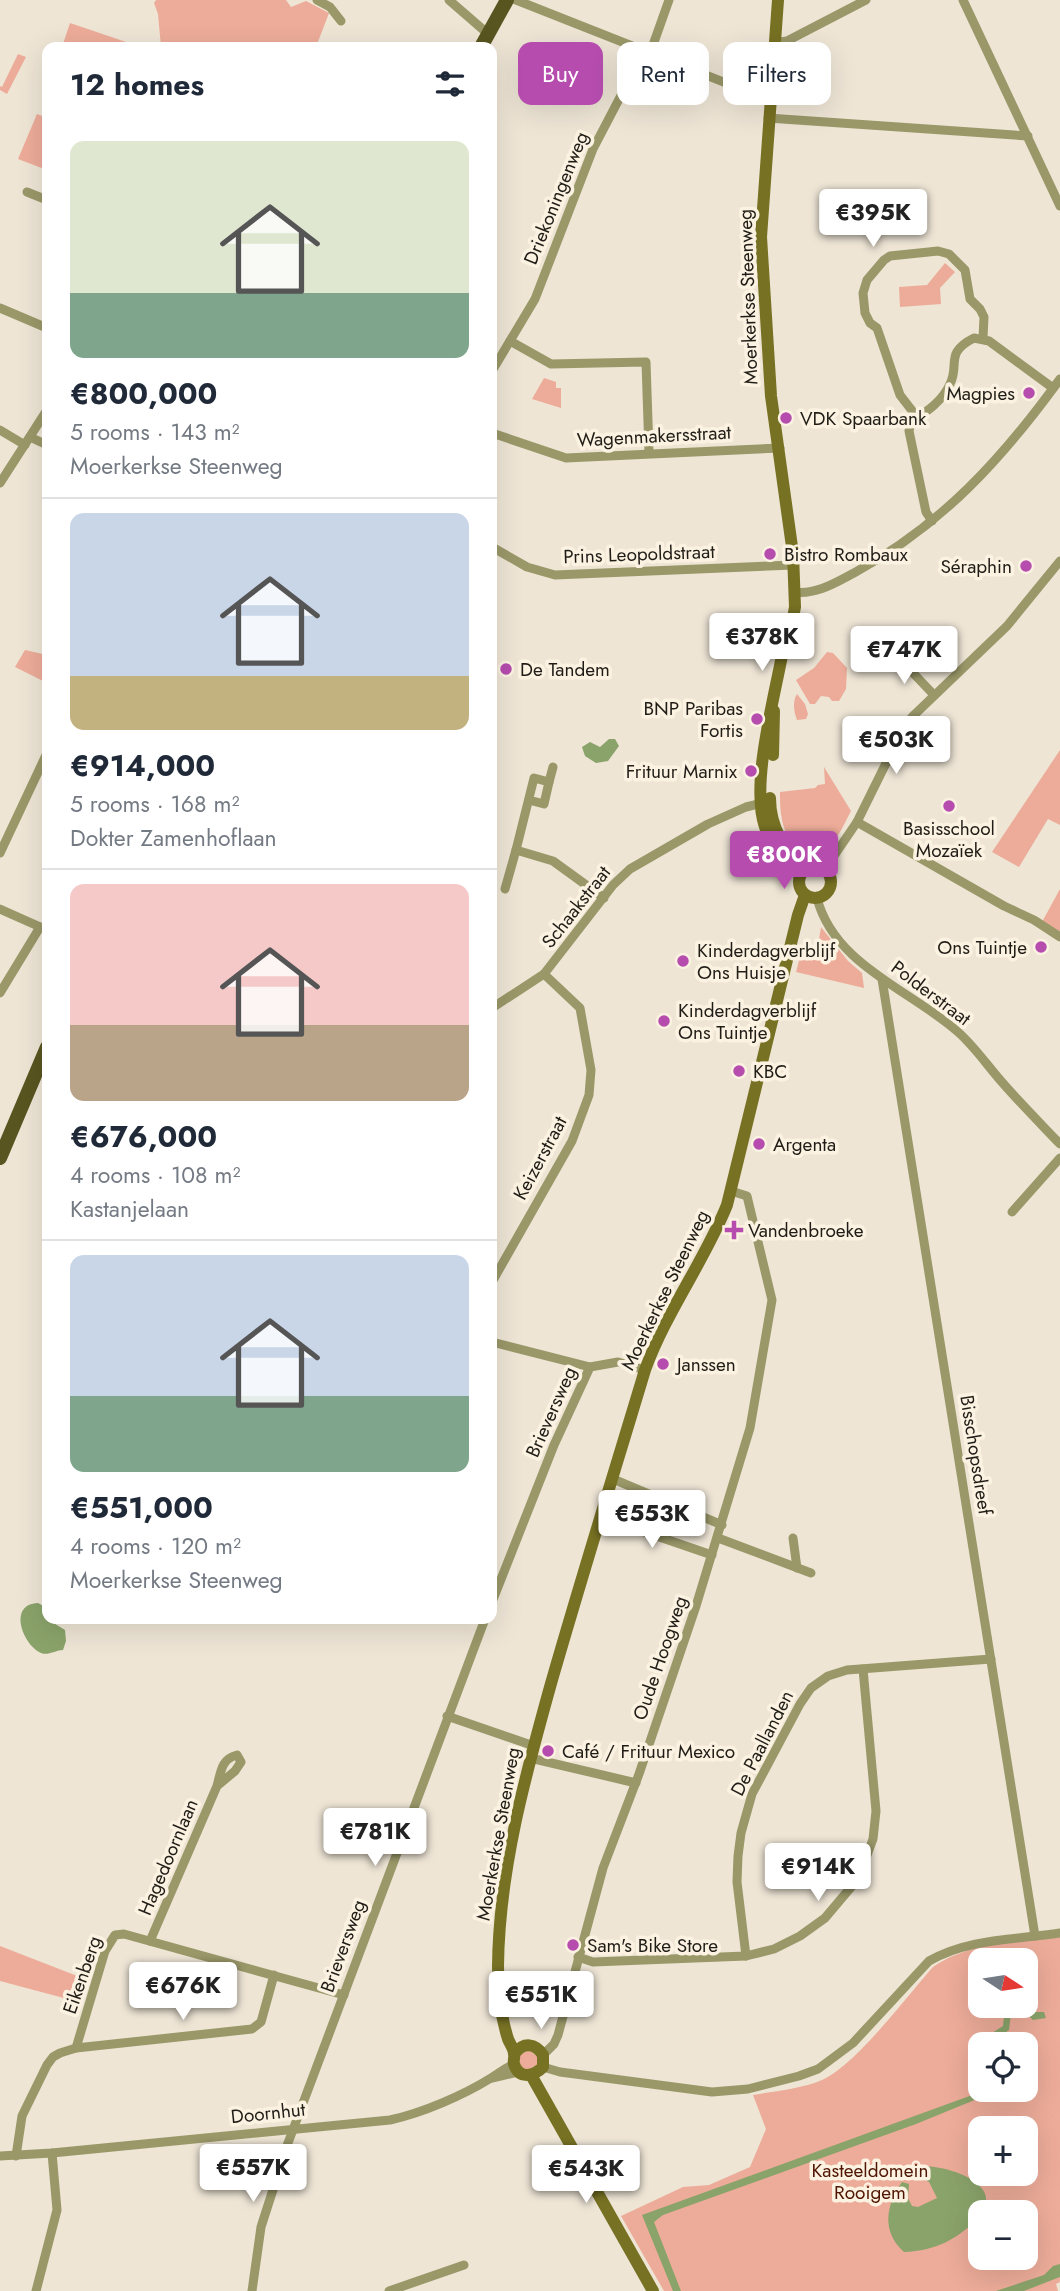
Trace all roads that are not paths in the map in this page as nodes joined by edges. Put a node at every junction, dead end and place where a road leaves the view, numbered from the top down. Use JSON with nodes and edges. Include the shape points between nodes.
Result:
{"nodes":[{"id":1,"x":317,"y":0,"type":"edge"},
{"id":2,"x":449,"y":0,"type":"edge"},
{"id":3,"x":507,"y":0,"type":"edge"},
{"id":4,"x":516,"y":0,"type":"edge"},
{"id":5,"x":669,"y":0,"type":"edge"},
{"id":6,"x":778,"y":0,"type":"edge"},
{"id":7,"x":866,"y":0,"type":"edge"},
{"id":8,"x":963,"y":0,"type":"edge"},
{"id":9,"x":341,"y":21,"type":"dead end"},
{"id":10,"x":484,"y":40,"type":"edge"},
{"id":11,"x":621,"y":42,"type":"edge"},
{"id":12,"x":654,"y":42,"type":"edge"},
{"id":13,"x":774,"y":42,"type":"edge"},
{"id":14,"x":780,"y":42,"type":"edge"},
{"id":15,"x":617,"y":103,"type":"edge"},
{"id":16,"x":769,"y":105,"type":"edge"},
{"id":17,"x":768,"y":118,"type":"junction"},
{"id":18,"x":1028,"y":136,"type":"junction"},
{"id":19,"x":27,"y":192,"type":"dead end"},
{"id":20,"x":42,"y":198,"type":"edge"},
{"id":21,"x":1060,"y":206,"type":"edge"},
{"id":22,"x":0,"y":308,"type":"edge"},
{"id":23,"x":42,"y":326,"type":"edge"},
{"id":24,"x":983,"y":338,"type":"junction"},
{"id":25,"x":510,"y":341,"type":"junction"},
{"id":26,"x":497,"y":363,"type":"edge"},
{"id":27,"x":1060,"y":379,"type":"edge"},
{"id":28,"x":1053,"y":388,"type":"junction"},
{"id":29,"x":917,"y":417,"type":"junction"},
{"id":30,"x":42,"y":418,"type":"edge"},
{"id":31,"x":0,"y":430,"type":"edge"},
{"id":32,"x":497,"y":435,"type":"edge"},
{"id":33,"x":27,"y":441,"type":"junction"},
{"id":34,"x":42,"y":444,"type":"edge"},
{"id":35,"x":780,"y":448,"type":"junction"},
{"id":36,"x":649,"y":453,"type":"junction"},
{"id":37,"x":0,"y":483,"type":"edge"},
{"id":38,"x":932,"y":521,"type":"junction"},
{"id":39,"x":497,"y":550,"type":"edge"},
{"id":40,"x":1060,"y":561,"type":"edge"},
{"id":41,"x":793,"y":565,"type":"junction"},
{"id":42,"x":794,"y":592,"type":"junction"},
{"id":43,"x":896,"y":655,"type":"dead end"},
{"id":44,"x":934,"y":695,"type":"junction"},
{"id":45,"x":42,"y":764,"type":"edge"},
{"id":46,"x":553,"y":767,"type":"dead end"},
{"id":47,"x":549,"y":782,"type":"junction"},
{"id":48,"x":529,"y":800,"type":"junction"},
{"id":49,"x":765,"y":802,"type":"junction"},
{"id":50,"x":857,"y":822,"type":"junction"},
{"id":51,"x":516,"y":850,"type":"junction"},
{"id":52,"x":0,"y":853,"type":"edge"},
{"id":53,"x":825,"y":869,"type":"junction"},
{"id":54,"x":805,"y":871,"type":"junction"},
{"id":55,"x":505,"y":889,"type":"dead end"},
{"id":56,"x":811,"y":897,"type":"junction"},
{"id":57,"x":604,"y":898,"type":"junction"},
{"id":58,"x":0,"y":909,"type":"edge"},
{"id":59,"x":810,"y":915,"type":"junction"},
{"id":60,"x":42,"y":927,"type":"edge"},
{"id":61,"x":42,"y":931,"type":"edge"},
{"id":62,"x":1060,"y":937,"type":"edge"},
{"id":63,"x":544,"y":974,"type":"junction"},
{"id":64,"x":882,"y":978,"type":"junction"},
{"id":65,"x":0,"y":993,"type":"edge"},
{"id":66,"x":497,"y":1005,"type":"edge"},
{"id":67,"x":42,"y":1059,"type":"edge"},
{"id":68,"x":1060,"y":1144,"type":"edge"},
{"id":69,"x":0,"y":1158,"type":"edge"},
{"id":70,"x":1060,"y":1158,"type":"edge"},
{"id":71,"x":731,"y":1191,"type":"junction"},
{"id":72,"x":1012,"y":1212,"type":"dead end"},
{"id":73,"x":497,"y":1273,"type":"edge"},
{"id":74,"x":497,"y":1343,"type":"edge"},
{"id":75,"x":590,"y":1367,"type":"junction"},
{"id":76,"x":645,"y":1370,"type":"junction"},
{"id":77,"x":613,"y":1479,"type":"junction"},
{"id":78,"x":601,"y":1517,"type":"junction"},
{"id":79,"x":722,"y":1525,"type":"junction"},
{"id":80,"x":718,"y":1538,"type":"junction"},
{"id":81,"x":793,"y":1538,"type":"dead end"},
{"id":82,"x":712,"y":1555,"type":"junction"},
{"id":83,"x":797,"y":1568,"type":"junction"},
{"id":84,"x":811,"y":1573,"type":"dead end"},
{"id":85,"x":497,"y":1589,"type":"edge"},
{"id":86,"x":483,"y":1624,"type":"edge"},
{"id":87,"x":991,"y":1659,"type":"junction"},
{"id":88,"x":863,"y":1669,"type":"junction"},
{"id":89,"x":447,"y":1716,"type":"junction"},
{"id":90,"x":532,"y":1752,"type":"junction"},
{"id":91,"x":636,"y":1783,"type":"junction"},
{"id":92,"x":217,"y":1786,"type":"dead end"},
{"id":93,"x":1060,"y":1933,"type":"edge"},
{"id":94,"x":1035,"y":1937,"type":"junction"},
{"id":95,"x":150,"y":1941,"type":"junction"},
{"id":96,"x":746,"y":1956,"type":"junction"},
{"id":97,"x":578,"y":1957,"type":"junction"},
{"id":98,"x":274,"y":1975,"type":"junction"},
{"id":99,"x":344,"y":1995,"type":"junction"},
{"id":100,"x":76,"y":2048,"type":"junction"},
{"id":101,"x":528,"y":2063,"type":"junction"},
{"id":102,"x":294,"y":2128,"type":"junction"},
{"id":103,"x":52,"y":2153,"type":"junction"},
{"id":104,"x":0,"y":2156,"type":"edge"},
{"id":105,"x":16,"y":2156,"type":"junction"},
{"id":106,"x":464,"y":2265,"type":"dead end"},
{"id":107,"x":36,"y":2291,"type":"edge"},
{"id":108,"x":252,"y":2291,"type":"edge"},
{"id":109,"x":389,"y":2291,"type":"edge"},
{"id":110,"x":653,"y":2291,"type":"edge"}],
"edges":[{"from":1,"to":9,"type":"street"},
{"from":2,"to":10,"type":"street"},
{"from":3,"to":10,"type":"main road"},
{"from":4,"to":11,"type":"street"},
{"from":5,"to":12,"type":"street","name":"Driekoningenweg"},
{"from":6,"to":13,"type":"street","name":"Moerkerkse Steenweg"},
{"from":7,"to":14,"type":"street"},
{"from":8,"to":18,"type":"street"},
{"from":15,"to":25,"type":"street","name":"Driekoningenweg","via":[[593,149],[535,299]]},
{"from":16,"to":17,"type":"street","name":"Moerkerkse Steenweg"},
{"from":17,"to":18,"type":"street"},
{"from":17,"to":35,"type":"street","name":"Moerkerkse Steenweg","via":[[761,237],[771,396]]},
{"from":18,"to":21,"type":"street"},
{"from":19,"to":20,"type":"street"},
{"from":22,"to":23,"type":"street"},
{"from":24,"to":28,"type":"street"},
{"from":24,"to":29,"type":"street","via":[[962,345],[955,355],[949,388]]},
{"from":24,"to":29,"type":"street","via":[[984,317],[970,299],[965,270],[945,252],[890,256],[866,280],[867,318],[877,328],[900,396]]},
{"from":25,"to":26,"type":"street","name":"Driekoningenweg"},
{"from":25,"to":36,"type":"street","via":[[551,364],[646,362]]},
{"from":27,"to":28,"type":"street"},
{"from":28,"to":38,"type":"street","via":[[997,460]]},
{"from":29,"to":38,"type":"street","via":[[909,431],[926,512]]},
{"from":30,"to":33,"type":"street"},
{"from":31,"to":33,"type":"street"},
{"from":32,"to":36,"type":"street","name":"Wagenmakersstraat","via":[[560,457]]},
{"from":33,"to":34,"type":"street"},
{"from":33,"to":37,"type":"street"},
{"from":35,"to":36,"type":"street","name":"Wagenmakersstraat"},
{"from":35,"to":41,"type":"street","name":"Moerkerkse Steenweg"},
{"from":38,"to":42,"type":"street","via":[[838,581],[806,594]]},
{"from":39,"to":41,"type":"street","name":"Prins Leopoldstraat","via":[[533,570],[564,576]]},
{"from":40,"to":44,"type":"street","via":[[1013,619]]},
{"from":41,"to":42,"type":"street","name":"Moerkerkse Steenweg"},
{"from":42,"to":49,"type":"street","name":"Moerkerkse Steenweg","via":[[788,644],[767,726]]},
{"from":43,"to":44,"type":"street"},
{"from":44,"to":50,"type":"street","via":[[906,726]]},
{"from":45,"to":52,"type":"street"},
{"from":46,"to":47,"type":"street"},
{"from":47,"to":48,"type":"street","via":[[534,778]]},
{"from":47,"to":48,"type":"street","via":[[544,804]]},
{"from":48,"to":51,"type":"street"},
{"from":49,"to":54,"type":"street","name":"Moerkerkse Steenweg","via":[[765,825],[774,845]]},
{"from":49,"to":57,"type":"street","name":"Schaakstraat","via":[[719,818],[641,862],[620,877]]},
{"from":50,"to":53,"type":"street"},
{"from":50,"to":62,"type":"street"},
{"from":51,"to":55,"type":"street"},
{"from":51,"to":57,"type":"street","via":[[553,861]]},
{"from":53,"to":54,"type":"street","via":[[818,866]]},
{"from":53,"to":56,"type":"street","via":[[831,876],[830,889]]},
{"from":54,"to":56,"type":"street","via":[[800,887]]},
{"from":56,"to":59,"type":"street","name":"Moerkerkse Steenweg"},
{"from":56,"to":59,"type":"street","name":"Polderstraat"},
{"from":57,"to":63,"type":"street","name":"Schaakstraat"},
{"from":58,"to":60,"type":"street"},
{"from":59,"to":64,"type":"street","name":"Polderstraat"},
{"from":59,"to":71,"type":"street","name":"Moerkerkse Steenweg"},
{"from":61,"to":65,"type":"street"},
{"from":63,"to":66,"type":"street","name":"Schaakstraat"},
{"from":63,"to":73,"type":"street","name":"Keizerstraat","via":[[580,1008],[592,1070],[589,1095],[579,1128]]},
{"from":64,"to":68,"type":"street","name":"Polderstraat","via":[[959,1033]]},
{"from":64,"to":87,"type":"street","name":"Bisschopsdreef"},
{"from":67,"to":69,"type":"main road"},
{"from":70,"to":72,"type":"street"},
{"from":71,"to":76,"type":"street","name":"Moerkerkse Steenweg"},
{"from":71,"to":79,"type":"street","name":"Oude Hoogweg","via":[[747,1196],[772,1300],[750,1428]]},
{"from":74,"to":75,"type":"street"},
{"from":75,"to":76,"type":"street","name":"Brieversweg","via":[[618,1362]]},
{"from":75,"to":85,"type":"street","name":"Brieversweg"},
{"from":76,"to":77,"type":"street","name":"Moerkerkse Steenweg"},
{"from":77,"to":78,"type":"street","name":"Moerkerkse Steenweg"},
{"from":77,"to":79,"type":"street"},
{"from":78,"to":82,"type":"street"},
{"from":78,"to":90,"type":"street","name":"Moerkerkse Steenweg"},
{"from":79,"to":80,"type":"street","name":"Oude Hoogweg"},
{"from":80,"to":82,"type":"street","name":"Oude Hoogweg"},
{"from":80,"to":83,"type":"street"},
{"from":81,"to":83,"type":"street"},
{"from":82,"to":91,"type":"street","name":"Oude Hoogweg"},
{"from":83,"to":84,"type":"street"},
{"from":86,"to":89,"type":"street","name":"Brieversweg"},
{"from":87,"to":88,"type":"street","name":"De Paallanden"},
{"from":87,"to":94,"type":"street","name":"Bisschopsdreef"},
{"from":88,"to":96,"type":"street","name":"De Paallanden","via":[[828,1676],[811,1688],[752,1794],[741,1833],[737,1882]]},
{"from":88,"to":96,"type":"street","via":[[876,1811],[864,1863],[852,1886],[825,1918],[774,1949]]},
{"from":89,"to":90,"type":"street"},
{"from":89,"to":99,"type":"street","name":"Brieversweg"},
{"from":90,"to":91,"type":"street"},
{"from":90,"to":101,"type":"street","name":"Moerkerkse Steenweg","via":[[500,1912],[498,1968],[506,2028]]},
{"from":91,"to":97,"type":"street","name":"Oude Hoogweg","via":[[603,1868]]},
{"from":92,"to":95,"type":"street","name":"Hagedoornlaan"},
{"from":93,"to":94,"type":"street"},
{"from":94,"to":101,"type":"street","via":[[966,1945],[941,1954],[929,1961],[853,2043],[818,2069],[748,2089],[712,2092],[560,2072]]},
{"from":95,"to":98,"type":"street","name":"Eikenberg"},
{"from":95,"to":100,"type":"street","name":"Eikenberg","via":[[124,1934],[111,1937]]},
{"from":96,"to":97,"type":"street","via":[[593,1962]]},
{"from":97,"to":101,"type":"street","name":"Oude Hoogweg","via":[[554,2044]]},
{"from":98,"to":99,"type":"street","name":"Eikenberg"},
{"from":98,"to":100,"type":"street","via":[[261,2022],[252,2029]]},
{"from":99,"to":102,"type":"street","name":"Brieversweg"},
{"from":100,"to":105,"type":"street","via":[[53,2057],[47,2065],[22,2116]]},
{"from":101,"to":102,"type":"street","name":"Doornhut","via":[[403,2117]]},
{"from":101,"to":110,"type":"street","name":"Moerkerkse Steenweg"},
{"from":102,"to":103,"type":"street","name":"Doornhut"},
{"from":102,"to":108,"type":"street","name":"Brieversweg","via":[[261,2227]]},
{"from":103,"to":105,"type":"street","name":"Doornhut"},
{"from":103,"to":107,"type":"street","via":[[57,2210]]},
{"from":104,"to":105,"type":"street","name":"Doornhut"},
{"from":106,"to":109,"type":"street"}]}
